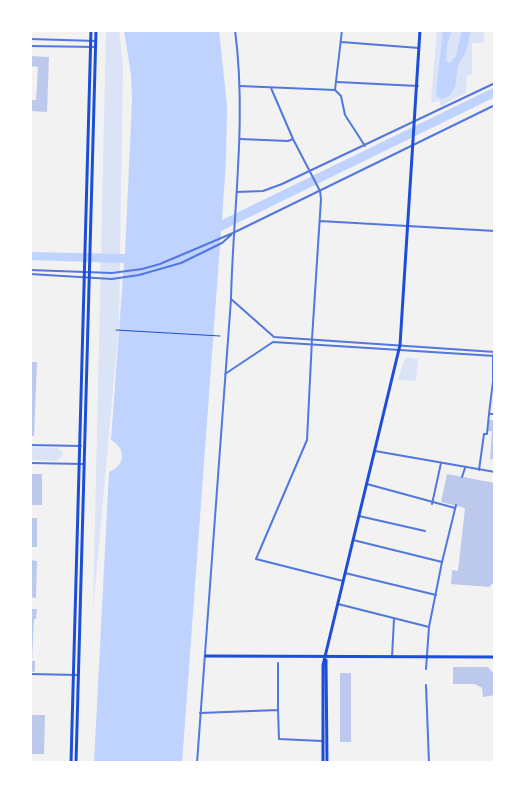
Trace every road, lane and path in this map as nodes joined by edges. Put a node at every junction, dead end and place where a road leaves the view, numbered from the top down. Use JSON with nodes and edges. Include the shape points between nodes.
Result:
{"nodes":[{"id":1,"x":91,"y":30,"type":"edge"},
{"id":2,"x":96,"y":30,"type":"edge"},
{"id":3,"x":236,"y":30,"type":"edge"},
{"id":4,"x":342,"y":30,"type":"edge"},
{"id":5,"x":420,"y":30,"type":"edge"},
{"id":6,"x":30,"y":39,"type":"edge"},
{"id":7,"x":90,"y":41,"type":"junction"},
{"id":8,"x":96,"y":41,"type":"junction"},
{"id":9,"x":341,"y":42,"type":"junction"},
{"id":10,"x":30,"y":46,"type":"edge"},
{"id":11,"x":96,"y":47,"type":"junction"},
{"id":12,"x":90,"y":48,"type":"junction"},
{"id":13,"x":419,"y":48,"type":"junction"},
{"id":14,"x":337,"y":82,"type":"junction"},
{"id":15,"x":495,"y":82,"type":"edge"},
{"id":16,"x":240,"y":86,"type":"junction"},
{"id":17,"x":418,"y":86,"type":"junction"},
{"id":18,"x":271,"y":88,"type":"junction"},
{"id":19,"x":335,"y":90,"type":"junction"},
{"id":20,"x":495,"y":105,"type":"edge"},
{"id":21,"x":414,"y":124,"type":"junction"},
{"id":22,"x":240,"y":139,"type":"junction"},
{"id":23,"x":293,"y":139,"type":"junction"},
{"id":24,"x":365,"y":146,"type":"junction"},
{"id":25,"x":413,"y":146,"type":"junction"},
{"id":26,"x":310,"y":172,"type":"junction"},
{"id":27,"x":320,"y":191,"type":"junction"},
{"id":28,"x":237,"y":192,"type":"junction"},
{"id":29,"x":320,"y":221,"type":"junction"},
{"id":30,"x":408,"y":226,"type":"junction"},
{"id":31,"x":495,"y":231,"type":"edge"},
{"id":32,"x":233,"y":234,"type":"junction"},
{"id":33,"x":30,"y":272,"type":"edge"},
{"id":34,"x":84,"y":274,"type":"junction"},
{"id":35,"x":89,"y":274,"type":"junction"},
{"id":36,"x":231,"y":299,"type":"junction"},
{"id":37,"x":116,"y":330,"type":"dead end"},
{"id":38,"x":220,"y":336,"type":"dead end"},
{"id":39,"x":274,"y":337,"type":"junction"},
{"id":40,"x":312,"y":339,"type":"junction"},
{"id":41,"x":273,"y":342,"type":"junction"},
{"id":42,"x":311,"y":344,"type":"junction"},
{"id":43,"x":399,"y":347,"type":"junction"},
{"id":44,"x":494,"y":354,"type":"edge"},
{"id":45,"x":225,"y":374,"type":"junction"},
{"id":46,"x":489,"y":414,"type":"junction"},
{"id":47,"x":495,"y":414,"type":"edge"},
{"id":48,"x":30,"y":445,"type":"edge"},
{"id":49,"x":82,"y":446,"type":"junction"},
{"id":50,"x":375,"y":451,"type":"junction"},
{"id":51,"x":30,"y":463,"type":"edge"},
{"id":52,"x":441,"y":463,"type":"junction"},
{"id":53,"x":78,"y":464,"type":"junction"},
{"id":54,"x":83,"y":464,"type":"junction"},
{"id":55,"x":465,"y":467,"type":"junction"},
{"id":56,"x":479,"y":470,"type":"junction"},
{"id":57,"x":495,"y":472,"type":"edge"},
{"id":58,"x":462,"y":477,"type":"dead end"},
{"id":59,"x":366,"y":484,"type":"junction"},
{"id":60,"x":432,"y":504,"type":"junction"},
{"id":61,"x":359,"y":516,"type":"junction"},
{"id":62,"x":424,"y":531,"type":"dead end"},
{"id":63,"x":353,"y":540,"type":"junction"},
{"id":64,"x":442,"y":562,"type":"junction"},
{"id":65,"x":345,"y":573,"type":"junction"},
{"id":66,"x":343,"y":581,"type":"junction"},
{"id":67,"x":435,"y":595,"type":"junction"},
{"id":68,"x":338,"y":604,"type":"junction"},
{"id":69,"x":394,"y":619,"type":"junction"},
{"id":70,"x":429,"y":627,"type":"junction"},
{"id":71,"x":206,"y":656,"type":"junction"},
{"id":72,"x":325,"y":657,"type":"junction"},
{"id":73,"x":392,"y":657,"type":"junction"},
{"id":74,"x":425,"y":657,"type":"junction"},
{"id":75,"x":495,"y":657,"type":"edge"},
{"id":76,"x":278,"y":663,"type":"dead end"},
{"id":77,"x":426,"y":669,"type":"dead end"},
{"id":78,"x":30,"y":674,"type":"edge"},
{"id":79,"x":73,"y":674,"type":"junction"},
{"id":80,"x":79,"y":675,"type":"junction"},
{"id":81,"x":426,"y":685,"type":"dead end"},
{"id":82,"x":278,"y":710,"type":"junction"},
{"id":83,"x":200,"y":713,"type":"junction"},
{"id":84,"x":323,"y":741,"type":"junction"},
{"id":85,"x":71,"y":763,"type":"edge"},
{"id":86,"x":76,"y":763,"type":"edge"},
{"id":87,"x":197,"y":763,"type":"edge"},
{"id":88,"x":325,"y":763,"type":"edge"},
{"id":89,"x":429,"y":763,"type":"edge"}],
"edges":[{"from":1,"to":7,"type":"main road"},
{"from":2,"to":8,"type":"main road"},
{"from":3,"to":16,"type":"street"},
{"from":4,"to":9,"type":"street"},
{"from":5,"to":13,"type":"main road"},
{"from":6,"to":7,"type":"street"},
{"from":7,"to":8,"type":"street"},
{"from":7,"to":12,"type":"main road"},
{"from":8,"to":11,"type":"main road"},
{"from":9,"to":13,"type":"street"},
{"from":9,"to":14,"type":"street"},
{"from":10,"to":12,"type":"street"},
{"from":11,"to":12,"type":"street"},
{"from":11,"to":35,"type":"main road"},
{"from":12,"to":34,"type":"main road"},
{"from":13,"to":17,"type":"main road"},
{"from":14,"to":17,"type":"street"},
{"from":14,"to":19,"type":"street"},
{"from":15,"to":21,"type":"street"},
{"from":16,"to":18,"type":"street"},
{"from":16,"to":22,"type":"street"},
{"from":17,"to":21,"type":"main road"},
{"from":18,"to":19,"type":"street"},
{"from":18,"to":23,"type":"street"},
{"from":19,"to":24,"type":"street"},
{"from":20,"to":25,"type":"street"},
{"from":21,"to":24,"type":"street"},
{"from":21,"to":25,"type":"main road"},
{"from":22,"to":23,"type":"street"},
{"from":22,"to":28,"type":"street"},
{"from":23,"to":26,"type":"street"},
{"from":24,"to":26,"type":"street"},
{"from":25,"to":27,"type":"street"},
{"from":25,"to":30,"type":"main road"},
{"from":26,"to":27,"type":"street"},
{"from":26,"to":28,"type":"street","via":[[269,189]]},
{"from":27,"to":29,"type":"street"},
{"from":27,"to":32,"type":"street"},
{"from":28,"to":32,"type":"street"},
{"from":29,"to":30,"type":"street"},
{"from":29,"to":40,"type":"street"},
{"from":30,"to":31,"type":"street"},
{"from":30,"to":43,"type":"main road"},
{"from":32,"to":35,"type":"street","via":[[160,264]]},
{"from":32,"to":35,"type":"street","via":[[168,268],[112,279]]},
{"from":32,"to":36,"type":"street"},
{"from":33,"to":34,"type":"street"},
{"from":34,"to":35,"type":"street"},
{"from":34,"to":49,"type":"main road"},
{"from":35,"to":49,"type":"main road"},
{"from":36,"to":39,"type":"street"},
{"from":36,"to":45,"type":"street"},
{"from":37,"to":38,"type":"path"},
{"from":39,"to":40,"type":"street"},
{"from":39,"to":41,"type":"street"},
{"from":40,"to":42,"type":"street"},
{"from":40,"to":43,"type":"street"},
{"from":41,"to":42,"type":"street"},
{"from":41,"to":45,"type":"street"},
{"from":42,"to":43,"type":"street"},
{"from":42,"to":66,"type":"street","via":[[307,440],[256,559]]},
{"from":43,"to":44,"type":"street"},
{"from":43,"to":50,"type":"main road"},
{"from":44,"to":46,"type":"street"},
{"from":45,"to":71,"type":"street"},
{"from":46,"to":47,"type":"street"},
{"from":46,"to":56,"type":"street"},
{"from":48,"to":49,"type":"street"},
{"from":49,"to":53,"type":"main road"},
{"from":49,"to":54,"type":"main road"},
{"from":50,"to":52,"type":"street"},
{"from":50,"to":59,"type":"main road"},
{"from":51,"to":53,"type":"street"},
{"from":52,"to":55,"type":"street"},
{"from":52,"to":60,"type":"street"},
{"from":53,"to":54,"type":"street"},
{"from":53,"to":79,"type":"main road"},
{"from":54,"to":80,"type":"main road"},
{"from":55,"to":56,"type":"street"},
{"from":55,"to":58,"type":"street"},
{"from":56,"to":57,"type":"street"},
{"from":59,"to":60,"type":"street"},
{"from":59,"to":61,"type":"main road"},
{"from":60,"to":64,"type":"street","via":[[455,507]]},
{"from":61,"to":62,"type":"street"},
{"from":61,"to":63,"type":"main road"},
{"from":63,"to":64,"type":"street"},
{"from":63,"to":65,"type":"main road"},
{"from":64,"to":67,"type":"street"},
{"from":65,"to":66,"type":"main road"},
{"from":65,"to":67,"type":"street"},
{"from":66,"to":68,"type":"main road"},
{"from":67,"to":70,"type":"street"},
{"from":68,"to":69,"type":"street"},
{"from":68,"to":72,"type":"main road"},
{"from":69,"to":70,"type":"street"},
{"from":69,"to":73,"type":"street"},
{"from":70,"to":74,"type":"street"},
{"from":71,"to":72,"type":"main road"},
{"from":71,"to":83,"type":"street"},
{"from":72,"to":73,"type":"main road"},
{"from":72,"to":84,"type":"main road"},
{"from":72,"to":88,"type":"main road"},
{"from":73,"to":74,"type":"main road"},
{"from":74,"to":75,"type":"main road"},
{"from":74,"to":77,"type":"street"},
{"from":76,"to":82,"type":"street"},
{"from":78,"to":79,"type":"street"},
{"from":79,"to":80,"type":"street"},
{"from":79,"to":85,"type":"main road"},
{"from":80,"to":86,"type":"main road"},
{"from":81,"to":89,"type":"street"},
{"from":82,"to":83,"type":"street"},
{"from":82,"to":84,"type":"street","via":[[279,739]]},
{"from":83,"to":87,"type":"street"},
{"from":84,"to":88,"type":"main road"}]}
